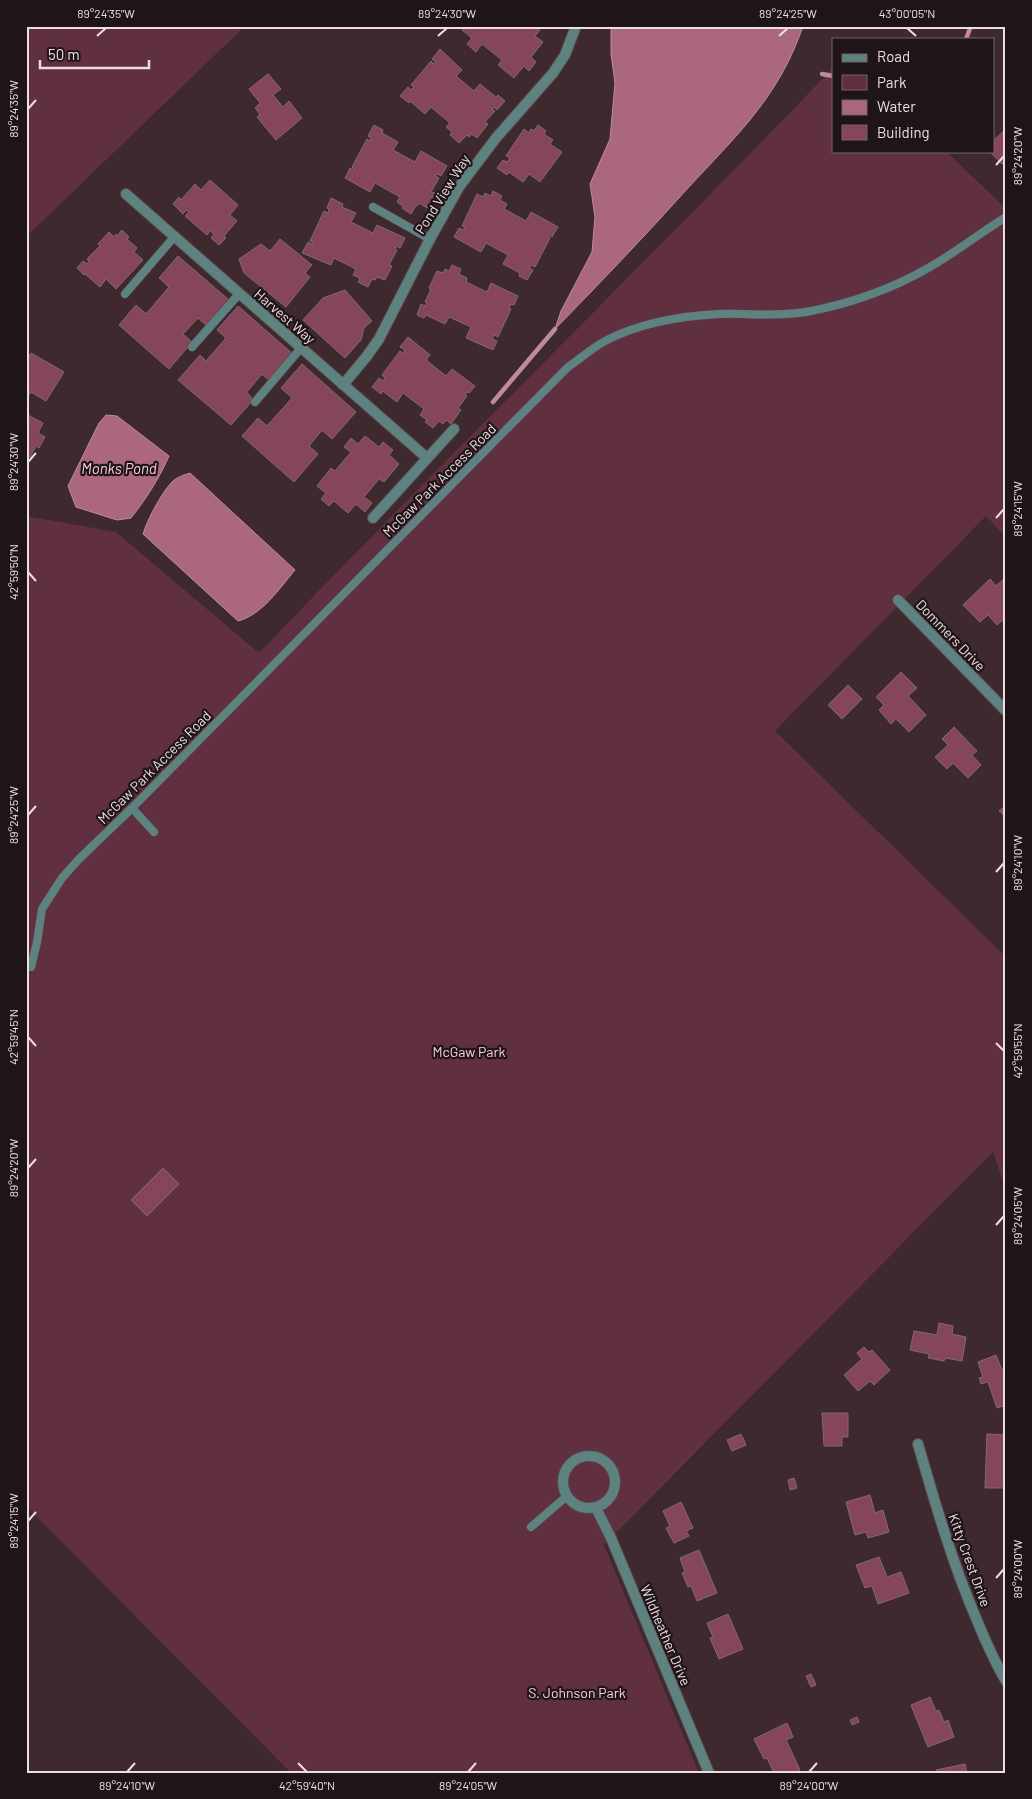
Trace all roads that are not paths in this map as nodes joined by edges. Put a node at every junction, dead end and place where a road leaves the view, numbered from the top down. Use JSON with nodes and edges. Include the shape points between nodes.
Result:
{"nodes":[{"id":1,"x":576,"y":26,"type":"edge"},
{"id":2,"x":126,"y":194,"type":"dead end"},
{"id":3,"x":373,"y":207,"type":"dead end"},
{"id":4,"x":1006,"y":217,"type":"edge"},
{"id":5,"x":174,"y":237,"type":"junction"},
{"id":6,"x":430,"y":239,"type":"junction"},
{"id":7,"x":125,"y":294,"type":"dead end"},
{"id":8,"x":239,"y":294,"type":"junction"},
{"id":9,"x":192,"y":347,"type":"dead end"},
{"id":10,"x":301,"y":348,"type":"junction"},
{"id":11,"x":343,"y":385,"type":"junction"},
{"id":12,"x":255,"y":402,"type":"dead end"},
{"id":13,"x":454,"y":429,"type":"dead end"},
{"id":14,"x":427,"y":458,"type":"junction"},
{"id":15,"x":373,"y":518,"type":"dead end"},
{"id":16,"x":898,"y":600,"type":"dead end"},
{"id":17,"x":1006,"y":711,"type":"edge"},
{"id":18,"x":132,"y":808,"type":"junction"},
{"id":19,"x":154,"y":832,"type":"dead end"},
{"id":20,"x":30,"y":967,"type":"dead end"},
{"id":21,"x":918,"y":1444,"type":"dead end"},
{"id":22,"x":567,"y":1496,"type":"junction"},
{"id":23,"x":596,"y":1508,"type":"junction"},
{"id":24,"x":531,"y":1527,"type":"dead end"},
{"id":25,"x":1006,"y":1681,"type":"edge"},
{"id":26,"x":709,"y":1773,"type":"edge"}],
"edges":[{"from":1,"to":6,"type":"street","name":"Pond View Way","via":[[553,73],[496,138],[459,187]]},
{"from":2,"to":5,"type":"street","name":"Harvest Way"},
{"from":3,"to":6,"type":"lane"},
{"from":4,"to":18,"type":"lane","name":"McGaw Park Access Road","via":[[931,267],[868,296],[805,312],[682,318],[655,323],[605,341],[568,367]]},
{"from":5,"to":7,"type":"lane"},
{"from":5,"to":8,"type":"street","name":"Harvest Way"},
{"from":6,"to":11,"type":"street","name":"Pond View Way","via":[[379,339]]},
{"from":8,"to":9,"type":"lane"},
{"from":8,"to":10,"type":"street","name":"Harvest Way"},
{"from":10,"to":11,"type":"street","name":"Harvest Way"},
{"from":10,"to":12,"type":"lane"},
{"from":11,"to":14,"type":"street","name":"Harvest Way"},
{"from":13,"to":14,"type":"street"},
{"from":14,"to":15,"type":"street"},
{"from":16,"to":17,"type":"street","name":"Dommers Drive"},
{"from":18,"to":19,"type":"lane"},
{"from":18,"to":20,"type":"lane","name":"McGaw Park Access Road","via":[[78,858],[42,908]]},
{"from":21,"to":25,"type":"street","name":"Kitty Crest Drive","via":[[965,1591],[995,1664]]},
{"from":22,"to":23,"type":"street","via":[[580,1507]]},
{"from":22,"to":23,"type":"street","via":[[563,1481],[569,1466],[584,1456],[602,1459],[614,1472],[615,1490],[611,1498]]},
{"from":22,"to":24,"type":"lane"},
{"from":23,"to":26,"type":"street","name":"Wildheather Drive"}]}
